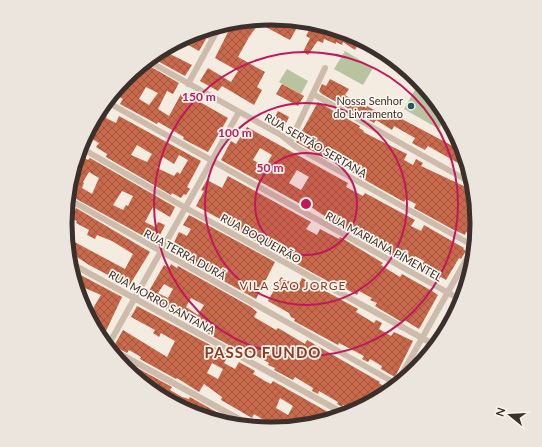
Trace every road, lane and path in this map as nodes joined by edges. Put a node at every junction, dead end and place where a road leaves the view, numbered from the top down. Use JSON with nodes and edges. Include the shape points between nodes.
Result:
{"nodes":[{"id":1,"x":215,"y":33,"type":"edge"},
{"id":2,"x":208,"y":36,"type":"edge"},
{"id":3,"x":213,"y":38,"type":"junction"},
{"id":4,"x":153,"y":64,"type":"edge"},
{"id":5,"x":325,"y":68,"type":"dead end"},
{"id":6,"x":188,"y":84,"type":"junction"},
{"id":7,"x":313,"y":94,"type":"junction"},
{"id":8,"x":112,"y":105,"type":"edge"},
{"id":9,"x":238,"y":112,"type":"junction"},
{"id":10,"x":290,"y":142,"type":"junction"},
{"id":11,"x":87,"y":151,"type":"edge"},
{"id":12,"x":210,"y":161,"type":"junction"},
{"id":13,"x":465,"y":179,"type":"edge"},
{"id":14,"x":74,"y":202,"type":"edge"},
{"id":15,"x":184,"y":208,"type":"junction"},
{"id":16,"x":468,"y":243,"type":"edge"},
{"id":17,"x":160,"y":252,"type":"junction"},
{"id":18,"x":466,"y":259,"type":"edge"},
{"id":19,"x":77,"y":267,"type":"edge"},
{"id":20,"x":448,"y":292,"type":"junction"},
{"id":21,"x":455,"y":296,"type":"edge"},
{"id":22,"x":134,"y":298,"type":"junction"},
{"id":23,"x":422,"y":338,"type":"junction"},
{"id":24,"x":111,"y":340,"type":"edge"},
{"id":25,"x":430,"y":342,"type":"edge"},
{"id":26,"x":124,"y":356,"type":"edge"},
{"id":27,"x":403,"y":372,"type":"edge"},
{"id":28,"x":392,"y":381,"type":"edge"},
{"id":29,"x":338,"y":410,"type":"edge"},
{"id":30,"x":239,"y":419,"type":"edge"}],
"edges":[{"from":1,"to":3,"type":"street"},
{"from":2,"to":3,"type":"street"},
{"from":3,"to":6,"type":"street"},
{"from":4,"to":6,"type":"street","name":"RUA SERTÃO SERTANA"},
{"from":5,"to":7,"type":"street"},
{"from":6,"to":9,"type":"street","name":"RUA SERTÃO SERTANA"},
{"from":7,"to":10,"type":"street"},
{"from":7,"to":13,"type":"street"},
{"from":8,"to":12,"type":"street","name":"RUA MARIANA PÍMENTEL"},
{"from":9,"to":10,"type":"street","name":"RUA SERTÃO SERTANA"},
{"from":9,"to":12,"type":"street"},
{"from":10,"to":16,"type":"street","name":"RUA SERTÃO SERTANA"},
{"from":11,"to":15,"type":"street","name":"RUA BOQUEIRÃO"},
{"from":12,"to":15,"type":"street"},
{"from":12,"to":20,"type":"street","name":"RUA MARIANA PÍMENTEL"},
{"from":14,"to":17,"type":"street","name":"RUA TERRA DURÃ"},
{"from":15,"to":17,"type":"street"},
{"from":15,"to":23,"type":"street","name":"RUA BOQUEIRÃO"},
{"from":17,"to":22,"type":"street"},
{"from":17,"to":28,"type":"street","name":"RUA TERRA DURÃ"},
{"from":18,"to":20,"type":"street"},
{"from":19,"to":22,"type":"street","name":"RUA MORRO SANTANA"},
{"from":20,"to":21,"type":"street","name":"RUA MARIANA PÍMENTEL"},
{"from":20,"to":23,"type":"street"},
{"from":22,"to":24,"type":"street"},
{"from":22,"to":29,"type":"street","name":"RUA MORRO SANTANA"},
{"from":23,"to":25,"type":"street","name":"RUA BOQUEIRÃO"},
{"from":23,"to":27,"type":"street"},
{"from":26,"to":30,"type":"street"}]}
